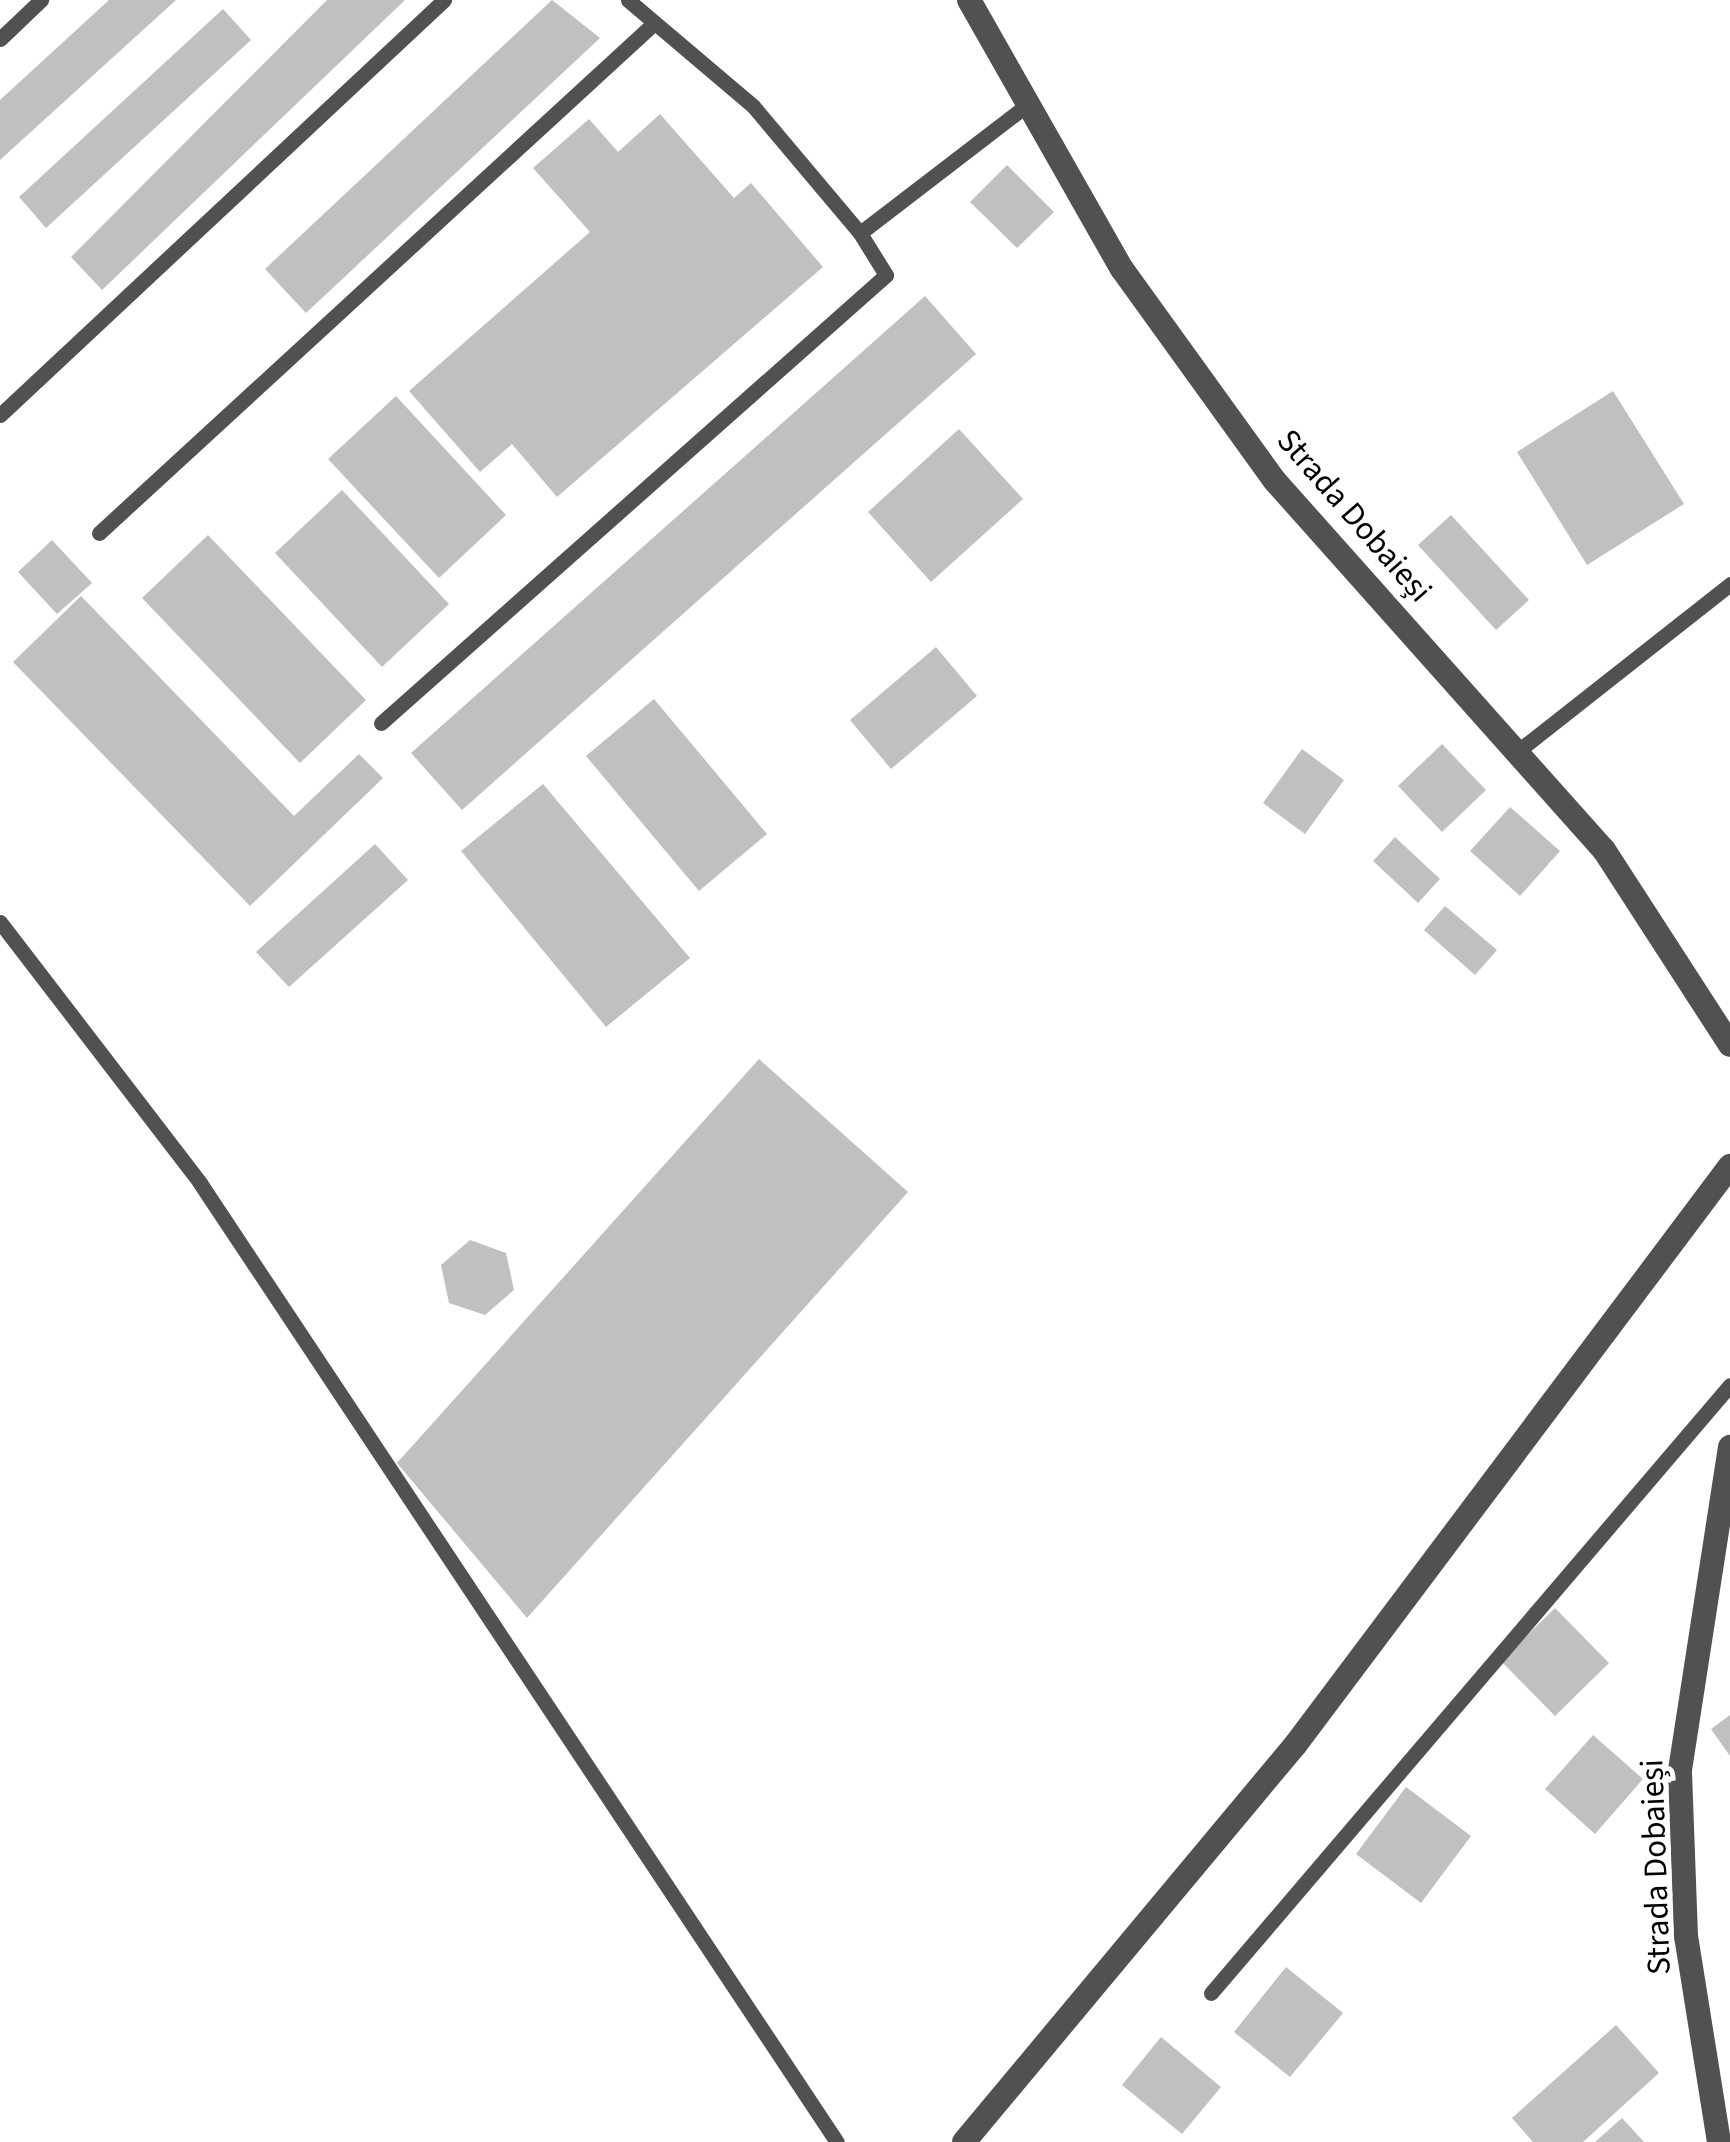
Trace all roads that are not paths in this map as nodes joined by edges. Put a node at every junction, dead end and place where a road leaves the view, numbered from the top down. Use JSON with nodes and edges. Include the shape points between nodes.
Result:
{"nodes":[{"id":1,"x":41,"y":0,"type":"edge"},
{"id":2,"x":444,"y":0,"type":"edge"},
{"id":3,"x":628,"y":0,"type":"edge"},
{"id":4,"x":969,"y":0,"type":"edge"},
{"id":5,"x":651,"y":26,"type":"junction"},
{"id":6,"x":0,"y":38,"type":"edge"},
{"id":7,"x":1028,"y":105,"type":"junction"},
{"id":8,"x":860,"y":233,"type":"junction"},
{"id":9,"x":0,"y":415,"type":"edge"},
{"id":10,"x":100,"y":533,"type":"dead end"},
{"id":11,"x":1730,"y":584,"type":"edge"},
{"id":12,"x":381,"y":723,"type":"dead end"},
{"id":13,"x":1518,"y":751,"type":"junction"},
{"id":14,"x":0,"y":922,"type":"edge"},
{"id":15,"x":1730,"y":1045,"type":"edge"},
{"id":16,"x":1730,"y":1166,"type":"edge"},
{"id":17,"x":1730,"y":1385,"type":"edge"},
{"id":18,"x":1730,"y":1448,"type":"edge"},
{"id":19,"x":1210,"y":1993,"type":"dead end"},
{"id":20,"x":837,"y":2142,"type":"edge"},
{"id":21,"x":964,"y":2142,"type":"edge"},
{"id":22,"x":1719,"y":2142,"type":"edge"}],
"edges":[{"from":1,"to":6,"type":"lane"},
{"from":2,"to":9,"type":"lane"},
{"from":3,"to":5,"type":"lane"},
{"from":4,"to":7,"type":"street","name":"Strada Dobaieși"},
{"from":5,"to":8,"type":"lane","via":[[753,106]]},
{"from":5,"to":10,"type":"lane"},
{"from":7,"to":8,"type":"lane"},
{"from":7,"to":13,"type":"street","name":"Strada Dobaieși","via":[[1122,269],[1275,482]]},
{"from":8,"to":12,"type":"lane","via":[[886,275]]},
{"from":11,"to":13,"type":"lane"},
{"from":13,"to":15,"type":"street","name":"Strada Dobaieși","via":[[1676,948]]},
{"from":14,"to":20,"type":"lane","via":[[200,1183],[708,1963]]},
{"from":16,"to":21,"type":"street","via":[[1296,1744]]},
{"from":17,"to":19,"type":"lane"},
{"from":18,"to":22,"type":"street","name":"Strada Dobaieși","via":[[1680,1770],[1686,1936]]}]}
